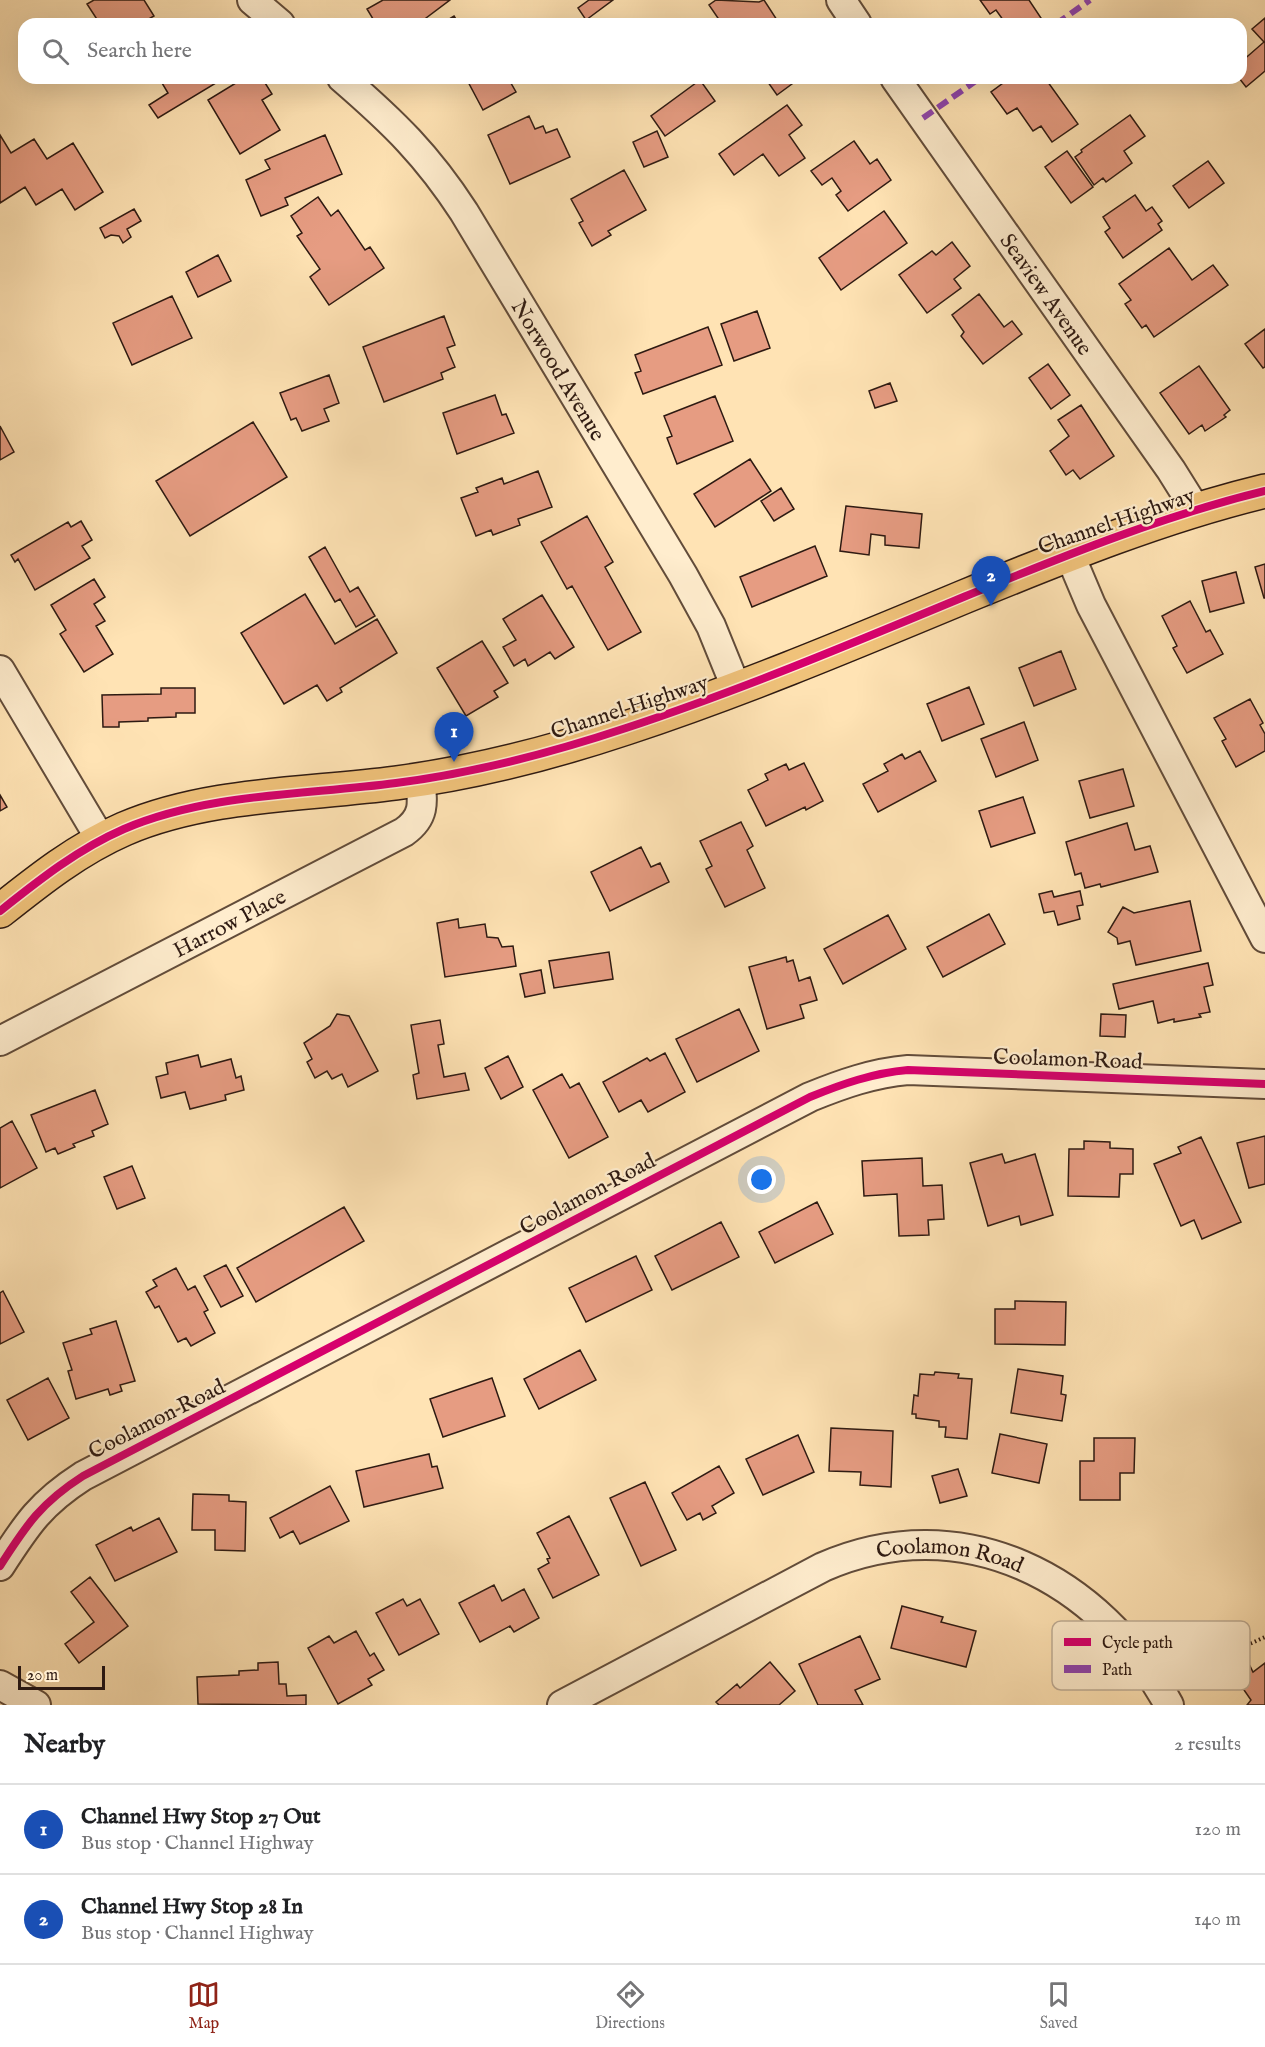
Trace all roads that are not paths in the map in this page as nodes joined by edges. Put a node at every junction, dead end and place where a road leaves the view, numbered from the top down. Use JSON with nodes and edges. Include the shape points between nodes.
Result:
{"nodes":[{"id":1,"x":252,"y":0,"type":"edge"},
{"id":2,"x":841,"y":0,"type":"edge"},
{"id":3,"x":273,"y":18,"type":"edge"},
{"id":4,"x":853,"y":18,"type":"edge"},
{"id":5,"x":349,"y":84,"type":"edge"},
{"id":6,"x":899,"y":84,"type":"edge"},
{"id":7,"x":1265,"y":491,"type":"edge"},
{"id":8,"x":1196,"y":510,"type":"junction"},
{"id":9,"x":1069,"y":553,"type":"junction"},
{"id":10,"x":0,"y":670,"type":"edge"},
{"id":11,"x":737,"y":690,"type":"junction"},
{"id":12,"x":420,"y":780,"type":"junction"},
{"id":13,"x":101,"y":840,"type":"junction"},
{"id":14,"x":0,"y":911,"type":"edge"},
{"id":15,"x":1265,"y":938,"type":"edge"},
{"id":16,"x":0,"y":1041,"type":"edge"},
{"id":17,"x":1265,"y":1084,"type":"edge"},
{"id":18,"x":0,"y":1566,"type":"edge"},
{"id":19,"x":1107,"y":1621,"type":"edge"},
{"id":20,"x":0,"y":1685,"type":"edge"},
{"id":21,"x":36,"y":1705,"type":"edge"},
{"id":22,"x":562,"y":1705,"type":"edge"}],
"edges":[{"from":1,"to":3,"type":"street"},
{"from":2,"to":4,"type":"street"},
{"from":5,"to":11,"type":"street","name":"Norwood Avenue","via":[[411,141],[438,172],[464,212],[683,574],[711,627]]},
{"from":6,"to":8,"type":"street","name":"Seaview Avenue"},
{"from":7,"to":8,"type":"main road","name":"Channel Highway"},
{"from":8,"to":9,"type":"main road","name":"Channel Highway"},
{"from":9,"to":11,"type":"main road","name":"Channel Highway"},
{"from":9,"to":15,"type":"street","via":[[1090,605]]},
{"from":10,"to":13,"type":"street"},
{"from":11,"to":12,"type":"main road","name":"Channel Highway","via":[[575,744]]},
{"from":12,"to":13,"type":"main road","name":"Channel Highway","via":[[224,802],[146,820]]},
{"from":12,"to":16,"type":"street","name":"Harrow Place","via":[[423,806],[414,825],[404,832]]},
{"from":13,"to":14,"type":"main road","name":"Channel Highway","via":[[47,874]]},
{"from":17,"to":18,"type":"street","name":"Coolamon Road","via":[[908,1070],[889,1071],[841,1085],[800,1102],[83,1476],[43,1504]]},
{"from":19,"to":22,"type":"street","name":"Coolamon Road","via":[[1076,1594],[1010,1558],[975,1550],[907,1547],[847,1557],[823,1567]]},
{"from":20,"to":21,"type":"street"}]}
